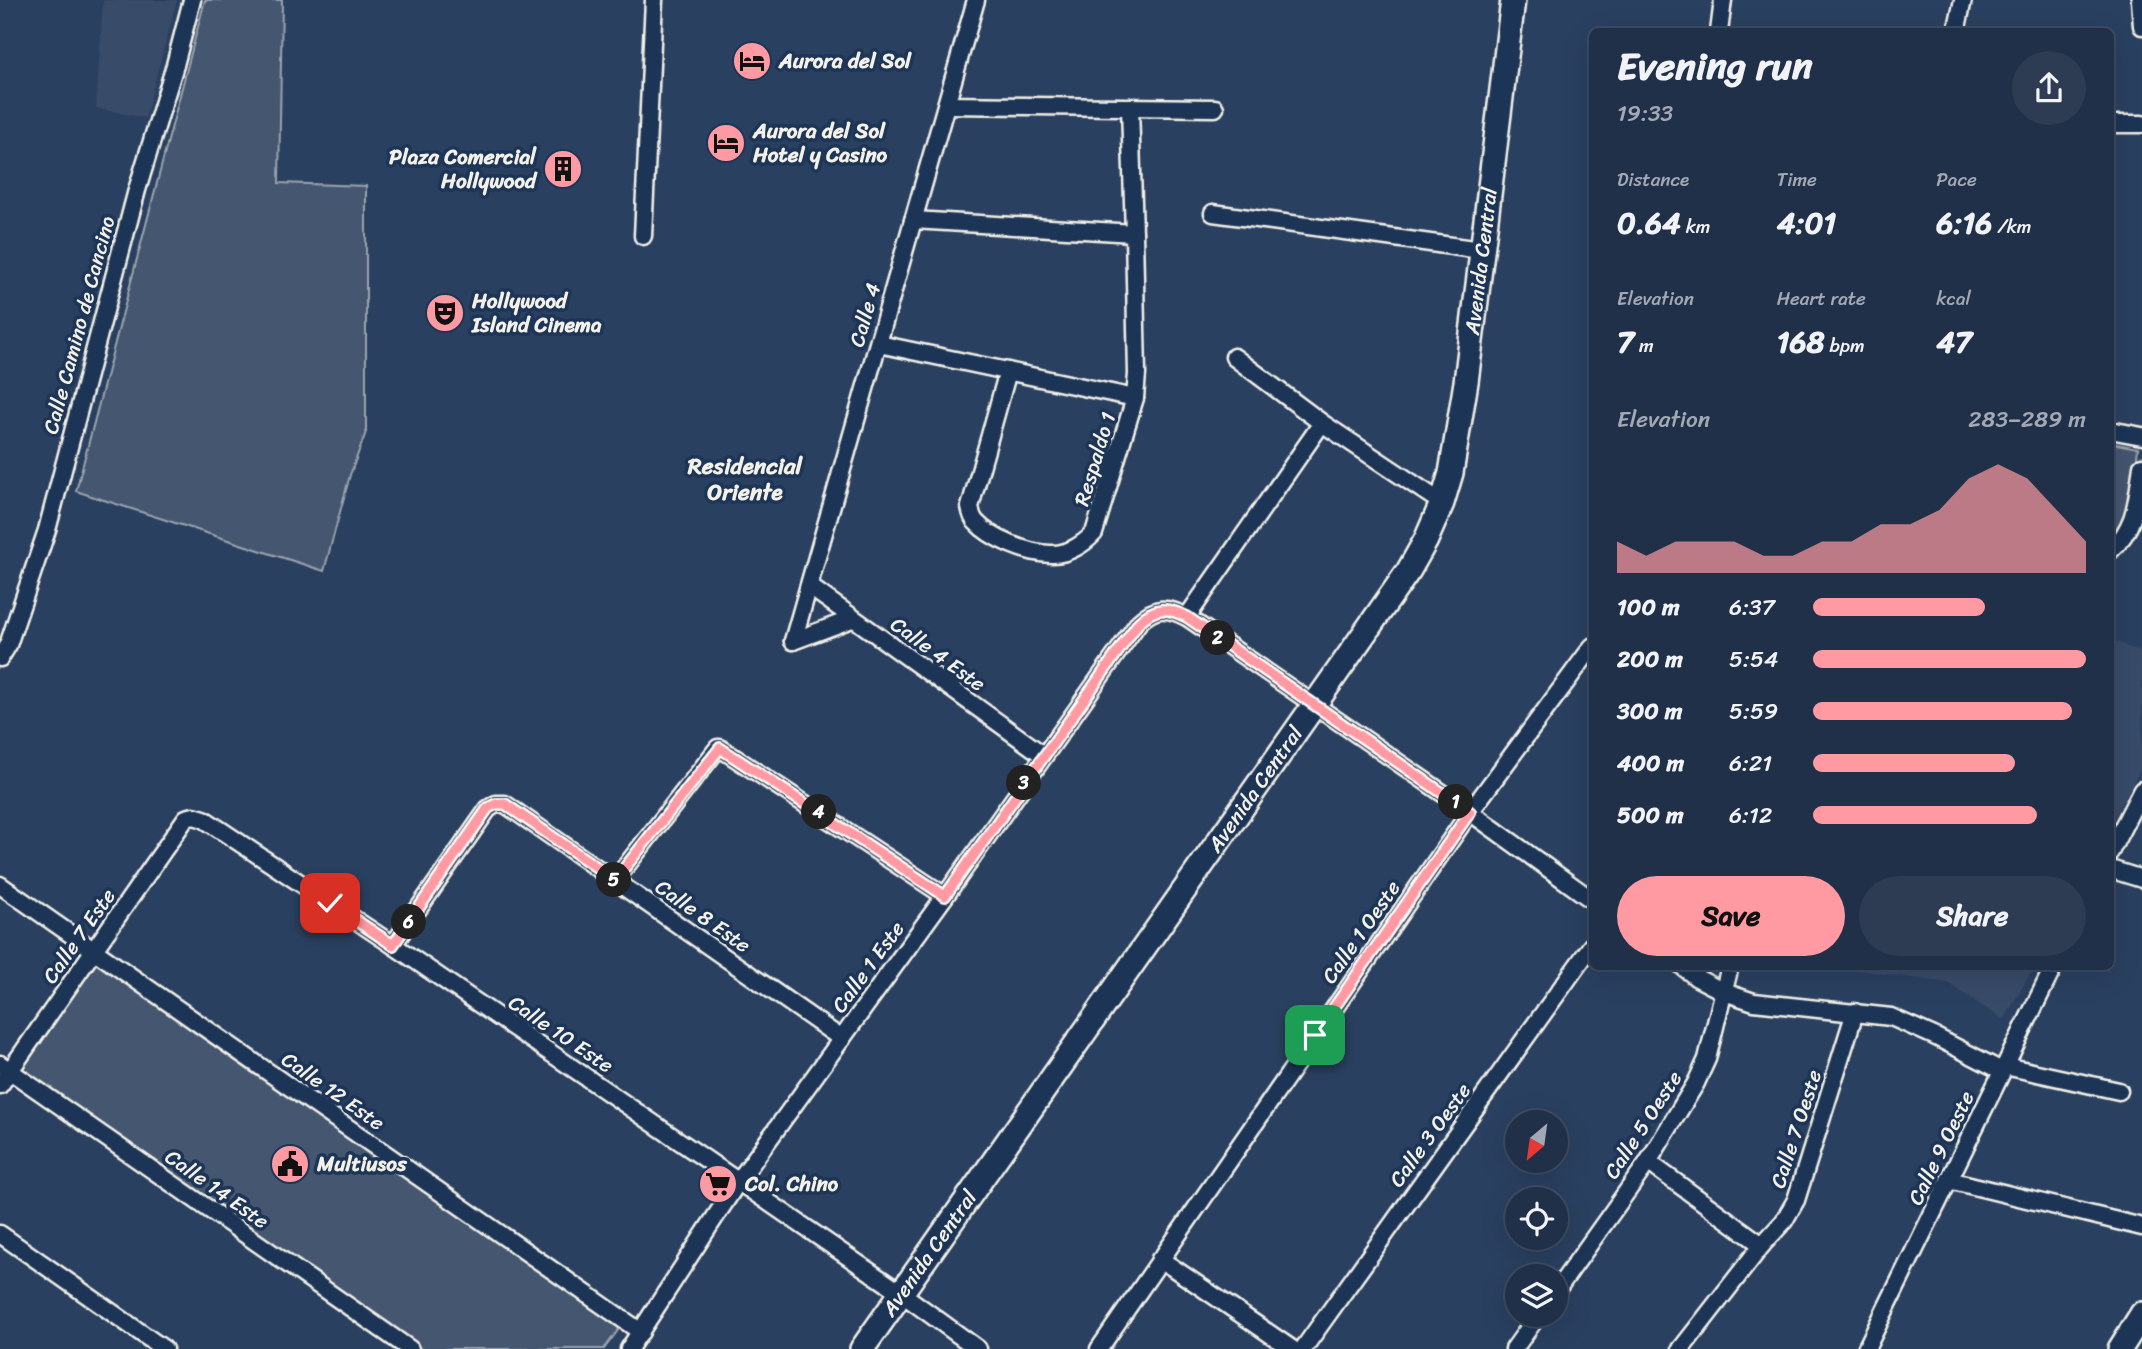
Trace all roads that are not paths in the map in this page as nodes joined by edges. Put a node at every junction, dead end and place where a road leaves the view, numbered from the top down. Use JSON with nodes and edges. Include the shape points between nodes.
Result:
{"nodes":[{"id":1,"x":192,"y":0,"type":"edge"},
{"id":2,"x":654,"y":0,"type":"edge"},
{"id":3,"x":976,"y":0,"type":"edge"},
{"id":4,"x":1513,"y":0,"type":"edge"},
{"id":5,"x":1723,"y":0,"type":"edge"},
{"id":6,"x":1963,"y":0,"type":"edge"},
{"id":7,"x":2140,"y":0,"type":"edge"},
{"id":8,"x":2142,"y":26,"type":"edge"},
{"id":9,"x":1719,"y":28,"type":"edge"},
{"id":10,"x":1957,"y":28,"type":"edge"},
{"id":11,"x":947,"y":105,"type":"junction"},
{"id":12,"x":1130,"y":107,"type":"junction"},
{"id":13,"x":1214,"y":108,"type":"dead end"},
{"id":14,"x":2114,"y":124,"type":"edge"},
{"id":15,"x":2142,"y":124,"type":"edge"},
{"id":16,"x":1213,"y":214,"type":"dead end"},
{"id":17,"x":913,"y":220,"type":"junction"},
{"id":18,"x":1134,"y":233,"type":"junction"},
{"id":19,"x":643,"y":236,"type":"dead end"},
{"id":20,"x":1481,"y":250,"type":"junction"},
{"id":21,"x":879,"y":344,"type":"junction"},
{"id":22,"x":1234,"y":356,"type":"dead end"},
{"id":23,"x":1008,"y":371,"type":"junction"},
{"id":24,"x":1135,"y":398,"type":"junction"},
{"id":25,"x":1322,"y":423,"type":"junction"},
{"id":26,"x":2114,"y":431,"type":"edge"},
{"id":27,"x":2142,"y":436,"type":"edge"},
{"id":28,"x":2142,"y":466,"type":"edge"},
{"id":29,"x":1442,"y":503,"type":"junction"},
{"id":30,"x":2114,"y":547,"type":"edge"},
{"id":31,"x":809,"y":586,"type":"junction"},
{"id":32,"x":1187,"y":617,"type":"junction"},
{"id":33,"x":852,"y":619,"type":"junction"},
{"id":34,"x":3,"y":648,"type":"edge"},
{"id":35,"x":1589,"y":652,"type":"edge"},
{"id":36,"x":1314,"y":705,"type":"junction"},
{"id":37,"x":1043,"y":755,"type":"junction"},
{"id":38,"x":2142,"y":790,"type":"edge"},
{"id":39,"x":1470,"y":812,"type":"junction"},
{"id":40,"x":194,"y":816,"type":"joint"},
{"id":41,"x":2114,"y":844,"type":"edge"},
{"id":42,"x":2114,"y":870,"type":"edge"},
{"id":43,"x":2142,"y":878,"type":"edge"},
{"id":44,"x":615,"y":880,"type":"junction"},
{"id":45,"x":0,"y":885,"type":"edge"},
{"id":46,"x":945,"y":896,"type":"junction"},
{"id":47,"x":1589,"y":898,"type":"edge"},
{"id":48,"x":393,"y":945,"type":"junction"},
{"id":49,"x":1589,"y":949,"type":"edge"},
{"id":50,"x":95,"y":951,"type":"junction"},
{"id":51,"x":1687,"y":970,"type":"edge"},
{"id":52,"x":1729,"y":970,"type":"edge"},
{"id":53,"x":2052,"y":970,"type":"edge"},
{"id":54,"x":1724,"y":992,"type":"junction"},
{"id":55,"x":1855,"y":1012,"type":"junction"},
{"id":56,"x":842,"y":1039,"type":"junction"},
{"id":57,"x":5,"y":1068,"type":"edge"},
{"id":58,"x":2004,"y":1068,"type":"junction"},
{"id":59,"x":0,"y":1085,"type":"edge"},
{"id":60,"x":2119,"y":1090,"type":"dead end"},
{"id":61,"x":1648,"y":1162,"type":"junction"},
{"id":62,"x":1949,"y":1180,"type":"junction"},
{"id":63,"x":738,"y":1182,"type":"junction"},
{"id":64,"x":2142,"y":1227,"type":"edge"},
{"id":65,"x":0,"y":1234,"type":"edge"},
{"id":66,"x":1762,"y":1245,"type":"junction"},
{"id":67,"x":1160,"y":1259,"type":"junction"},
{"id":68,"x":1568,"y":1274,"type":"edge"},
{"id":69,"x":901,"y":1293,"type":"junction"},
{"id":70,"x":2142,"y":1314,"type":"edge"},
{"id":71,"x":1530,"y":1327,"type":"edge"},
{"id":72,"x":641,"y":1332,"type":"junction"},
{"id":73,"x":164,"y":1349,"type":"edge"},
{"id":74,"x":410,"y":1349,"type":"edge"},
{"id":75,"x":629,"y":1349,"type":"edge"},
{"id":76,"x":862,"y":1349,"type":"edge"},
{"id":77,"x":978,"y":1349,"type":"edge"},
{"id":78,"x":1099,"y":1349,"type":"edge"},
{"id":79,"x":1292,"y":1349,"type":"edge"},
{"id":80,"x":1303,"y":1349,"type":"edge"},
{"id":81,"x":1514,"y":1349,"type":"edge"},
{"id":82,"x":1681,"y":1349,"type":"edge"},
{"id":83,"x":1866,"y":1349,"type":"edge"},
{"id":84,"x":2120,"y":1349,"type":"edge"}],
"edges":[{"from":1,"to":34,"type":"street","name":"Calle Camino de Cancino","via":[[47,530]]},
{"from":2,"to":19,"type":"street"},
{"from":3,"to":11,"type":"street","name":"Calle 4"},
{"from":4,"to":20,"type":"main road","name":"Avenida Central"},
{"from":5,"to":9,"type":"street"},
{"from":6,"to":10,"type":"street"},
{"from":7,"to":8,"type":"street"},
{"from":11,"to":12,"type":"street"},
{"from":11,"to":17,"type":"street","name":"Calle 4"},
{"from":12,"to":13,"type":"street"},
{"from":12,"to":18,"type":"street","name":"Respaldo 1"},
{"from":14,"to":15,"type":"street"},
{"from":16,"to":20,"type":"street"},
{"from":17,"to":18,"type":"street"},
{"from":17,"to":21,"type":"street","name":"Calle 4"},
{"from":18,"to":24,"type":"street","name":"Respaldo 1"},
{"from":20,"to":29,"type":"main road","name":"Avenida Central","via":[[1466,382]]},
{"from":21,"to":23,"type":"street"},
{"from":21,"to":31,"type":"street","name":"Calle 4"},
{"from":22,"to":25,"type":"street"},
{"from":23,"to":24,"type":"street"},
{"from":23,"to":24,"type":"street","name":"Respaldo 1","via":[[970,507],[974,521],[1022,549],[1053,555],[1084,544],[1094,533]]},
{"from":25,"to":29,"type":"street"},
{"from":25,"to":32,"type":"street"},
{"from":26,"to":27,"type":"street"},
{"from":28,"to":30,"type":"street","via":[[2131,525]]},
{"from":29,"to":36,"type":"main road","name":"Avenida Central","via":[[1409,570]]},
{"from":31,"to":33,"type":"street","name":"Calle 4 Este"},
{"from":31,"to":33,"type":"street","name":"Calle 4","via":[[793,641]]},
{"from":32,"to":36,"type":"street"},
{"from":32,"to":37,"type":"street","name":"Calle 1 Este","via":[[1160,609],[1139,622]]},
{"from":33,"to":37,"type":"street","name":"Calle 4 Este"},
{"from":35,"to":39,"type":"street","name":"Calle 1 Oeste"},
{"from":36,"to":39,"type":"street"},
{"from":36,"to":69,"type":"main road","name":"Avenida Central"},
{"from":37,"to":46,"type":"street","name":"Calle 1 Este"},
{"from":38,"to":41,"type":"street"},
{"from":39,"to":47,"type":"street"},
{"from":39,"to":67,"type":"street","name":"Calle 1 Oeste"},
{"from":40,"to":48,"type":"street","name":"Calle 10 Este"},
{"from":40,"to":50,"type":"street","name":"Calle 7 Este","via":[[186,818]]},
{"from":42,"to":43,"type":"street"},
{"from":44,"to":46,"type":"street","via":[[720,748]]},
{"from":44,"to":48,"type":"street","name":"Calle 8 Este","via":[[505,804],[496,804],[488,808]]},
{"from":44,"to":56,"type":"street","name":"Calle 8 Este"},
{"from":45,"to":50,"type":"street","name":"Calle 12 Este"},
{"from":46,"to":56,"type":"street","name":"Calle 1 Este"},
{"from":48,"to":63,"type":"street","name":"Calle 10 Este"},
{"from":49,"to":80,"type":"street","name":"Calle 3 Oeste"},
{"from":50,"to":57,"type":"street","name":"Calle 7 Este"},
{"from":50,"to":72,"type":"street","name":"Calle 12 Este"},
{"from":51,"to":54,"type":"street"},
{"from":52,"to":54,"type":"street","name":"Calle 5 Oeste"},
{"from":53,"to":58,"type":"street","name":"Calle 9 Oeste"},
{"from":54,"to":55,"type":"street","via":[[1754,1002]]},
{"from":54,"to":61,"type":"street","name":"Calle 5 Oeste","via":[[1707,1059]]},
{"from":55,"to":58,"type":"street","via":[[1891,1017]]},
{"from":55,"to":66,"type":"street","name":"Calle 7 Oeste","via":[[1796,1200]]},
{"from":56,"to":63,"type":"street","name":"Calle 1 Este"},
{"from":57,"to":59,"type":"street","name":"Calle 7 Este"},
{"from":57,"to":74,"type":"street","name":"Calle 14 Este"},
{"from":58,"to":60,"type":"street"},
{"from":58,"to":62,"type":"street","name":"Calle 9 Oeste"},
{"from":61,"to":66,"type":"street"},
{"from":61,"to":68,"type":"street","name":"Calle 5 Oeste"},
{"from":62,"to":64,"type":"street"},
{"from":62,"to":83,"type":"street","name":"Calle 9 Oeste"},
{"from":63,"to":69,"type":"street","name":"Calle 10 Este"},
{"from":63,"to":72,"type":"street","name":"Calle 1 Este"},
{"from":65,"to":73,"type":"street"},
{"from":66,"to":82,"type":"street","name":"Calle 7 Oeste"},
{"from":67,"to":78,"type":"street","name":"Calle 1 Oeste"},
{"from":67,"to":79,"type":"street"},
{"from":69,"to":76,"type":"main road","name":"Avenida Central"},
{"from":69,"to":77,"type":"street","name":"Calle 10 Este"},
{"from":70,"to":84,"type":"main road"},
{"from":71,"to":81,"type":"street"},
{"from":72,"to":75,"type":"street","name":"Calle 1 Este"}]}
